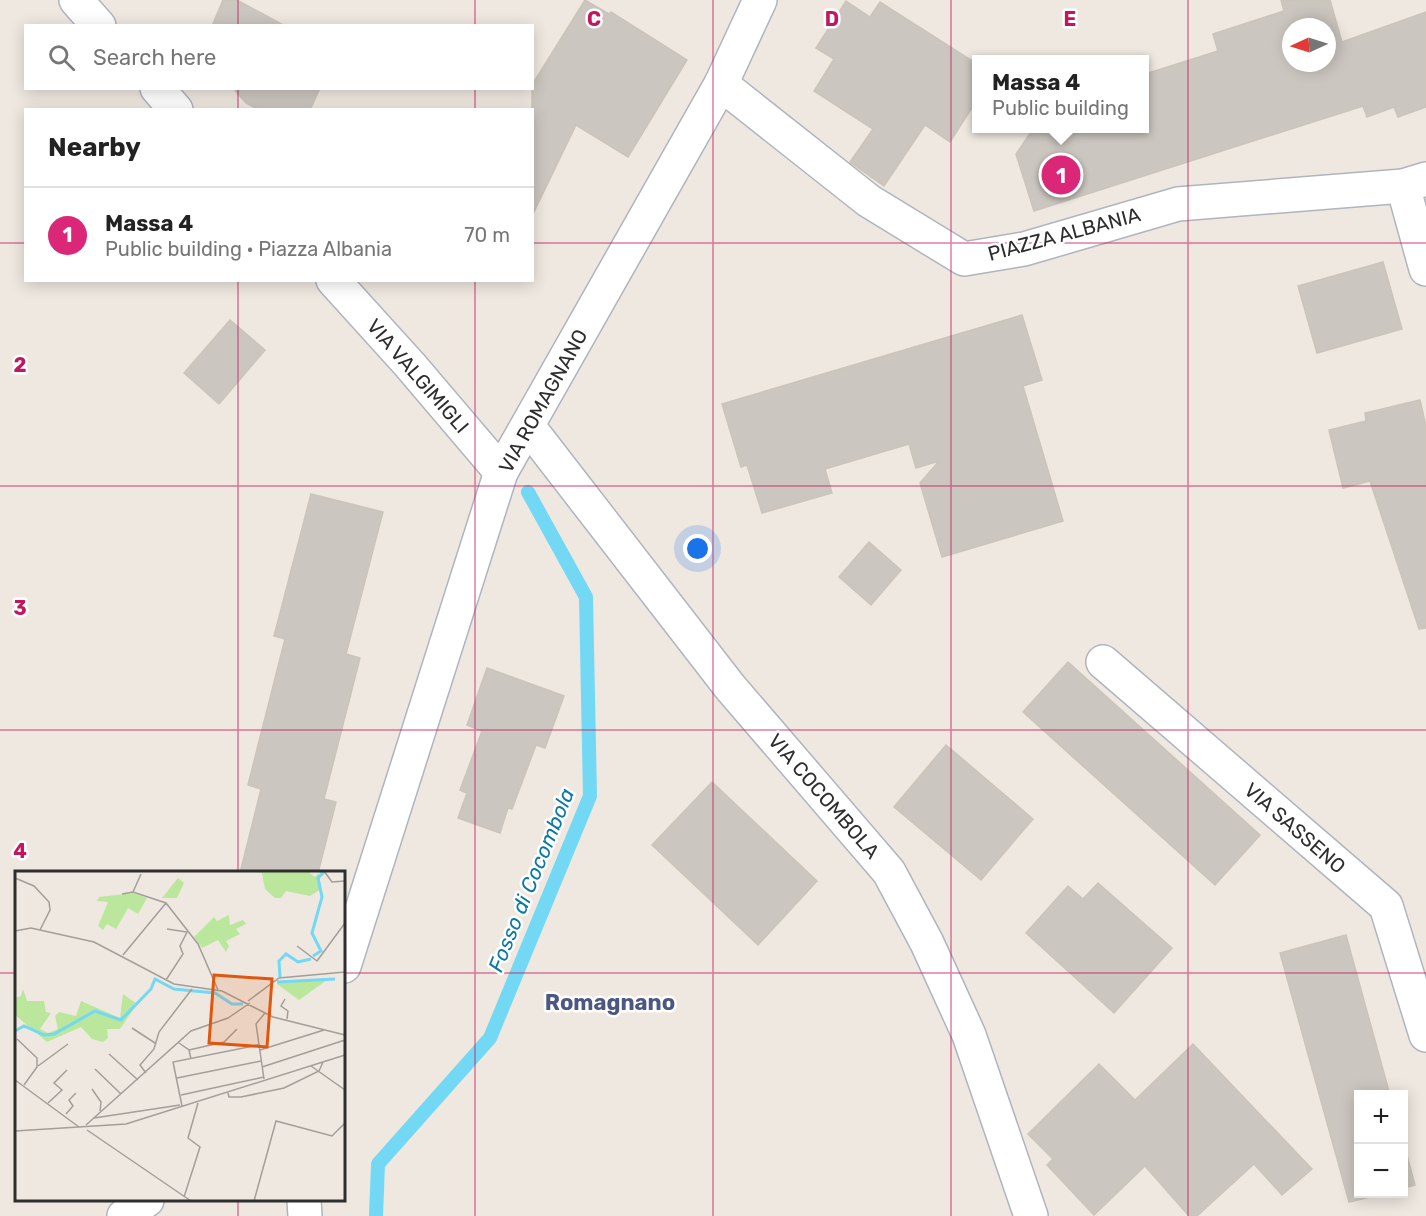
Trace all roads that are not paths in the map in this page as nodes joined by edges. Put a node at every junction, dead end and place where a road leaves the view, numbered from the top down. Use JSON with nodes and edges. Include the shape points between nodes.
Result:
{"nodes":[{"id":1,"x":75,"y":0,"type":"edge"},
{"id":2,"x":760,"y":0,"type":"edge"},
{"id":3,"x":97,"y":24,"type":"edge"},
{"id":4,"x":721,"y":84,"type":"junction"},
{"id":5,"x":159,"y":90,"type":"edge"},
{"id":6,"x":174,"y":108,"type":"edge"},
{"id":7,"x":1415,"y":183,"type":"edge"},
{"id":8,"x":1426,"y":269,"type":"edge"},
{"id":9,"x":335,"y":282,"type":"edge"},
{"id":10,"x":528,"y":426,"type":"junction"},
{"id":11,"x":501,"y":472,"type":"junction"},
{"id":12,"x":1103,"y":662,"type":"dead end"},
{"id":13,"x":345,"y":963,"type":"edge"},
{"id":14,"x":1426,"y":1035,"type":"edge"},
{"id":15,"x":146,"y":1201,"type":"edge"},
{"id":16,"x":304,"y":1201,"type":"edge"},
{"id":17,"x":124,"y":1216,"type":"edge"},
{"id":18,"x":305,"y":1216,"type":"edge"},
{"id":19,"x":1031,"y":1216,"type":"edge"}],
"edges":[{"from":1,"to":3,"type":"street"},
{"from":2,"to":4,"type":"street","name":"VIA ROMAGNANO"},
{"from":4,"to":7,"type":"street","name":"PIAZZA ALBANIA","via":[[869,201],[964,259],[1024,249],[1178,204]]},
{"from":4,"to":10,"type":"street","name":"VIA ROMAGNANO"},
{"from":5,"to":6,"type":"street"},
{"from":7,"to":8,"type":"street"},
{"from":9,"to":11,"type":"street","name":"VIA VALGIMIGLI"},
{"from":10,"to":11,"type":"street","name":"VIA ROMAGNANO"},
{"from":10,"to":19,"type":"street","name":"VIA COCOMBOLA","via":[[730,687],[889,872],[969,1035]]},
{"from":11,"to":13,"type":"street","name":"VIA ROMAGNANO"},
{"from":12,"to":14,"type":"street","name":"VIA SASSENO","via":[[1386,906]]},
{"from":15,"to":17,"type":"street"},
{"from":16,"to":18,"type":"street"}]}
